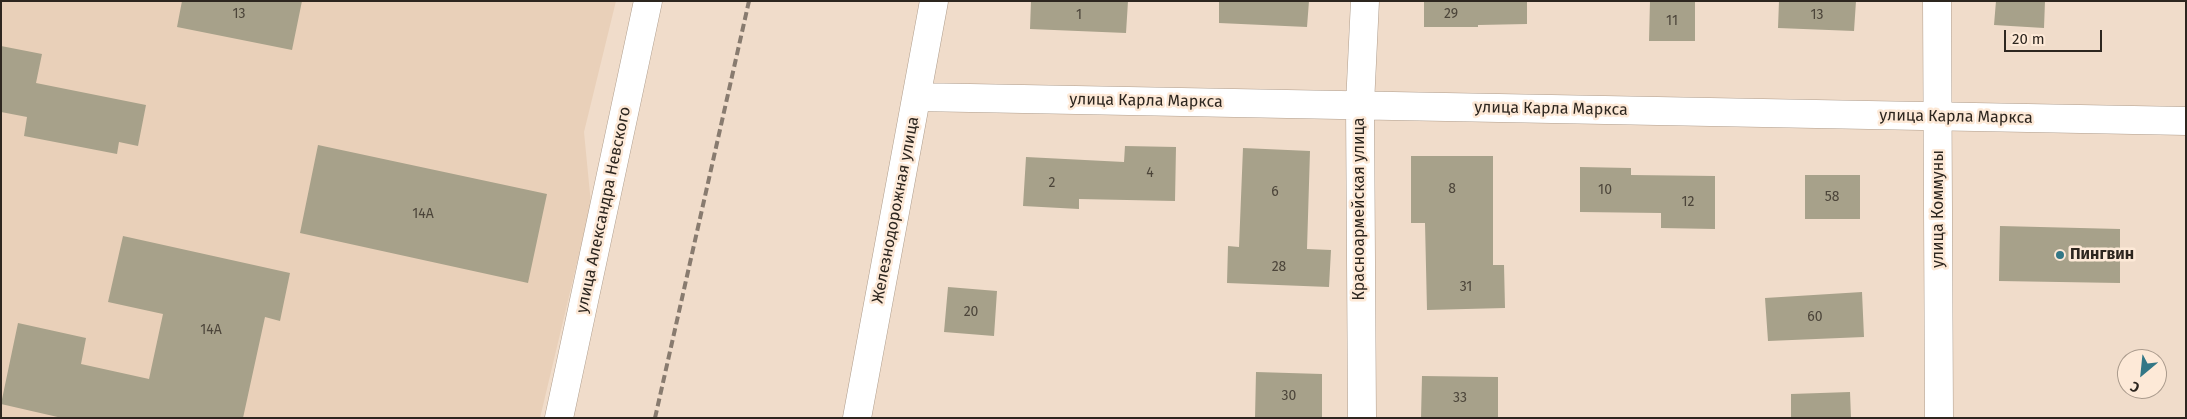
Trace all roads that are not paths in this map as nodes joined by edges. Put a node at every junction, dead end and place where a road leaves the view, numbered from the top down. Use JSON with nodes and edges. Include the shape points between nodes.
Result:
{"nodes":[{"id":1,"x":648,"y":1,"type":"edge"},
{"id":2,"x":934,"y":1,"type":"edge"},
{"id":3,"x":1365,"y":1,"type":"edge"},
{"id":4,"x":1937,"y":1,"type":"edge"},
{"id":5,"x":917,"y":97,"type":"junction"},
{"id":6,"x":1360,"y":104,"type":"junction"},
{"id":7,"x":1938,"y":117,"type":"junction"},
{"id":8,"x":2186,"y":121,"type":"edge"},
{"id":9,"x":559,"y":418,"type":"edge"},
{"id":10,"x":857,"y":418,"type":"edge"},
{"id":11,"x":1362,"y":418,"type":"edge"},
{"id":12,"x":1939,"y":418,"type":"edge"}],
"edges":[{"from":1,"to":9,"type":"street","name":"улица Александра Невского"},
{"from":2,"to":5,"type":"street","name":"Железнодорожная улица"},
{"from":3,"to":6,"type":"street","name":"Красноармейская улица"},
{"from":4,"to":7,"type":"street","name":"улица Коммуны"},
{"from":5,"to":6,"type":"street","name":"улица Карла Маркса"},
{"from":5,"to":10,"type":"street","name":"Железнодорожная улица"},
{"from":6,"to":7,"type":"street","name":"улица Карла Маркса"},
{"from":6,"to":11,"type":"street","name":"Красноармейская улица"},
{"from":7,"to":8,"type":"street","name":"улица Карла Маркса"},
{"from":7,"to":12,"type":"street","name":"улица Коммуны"}]}
